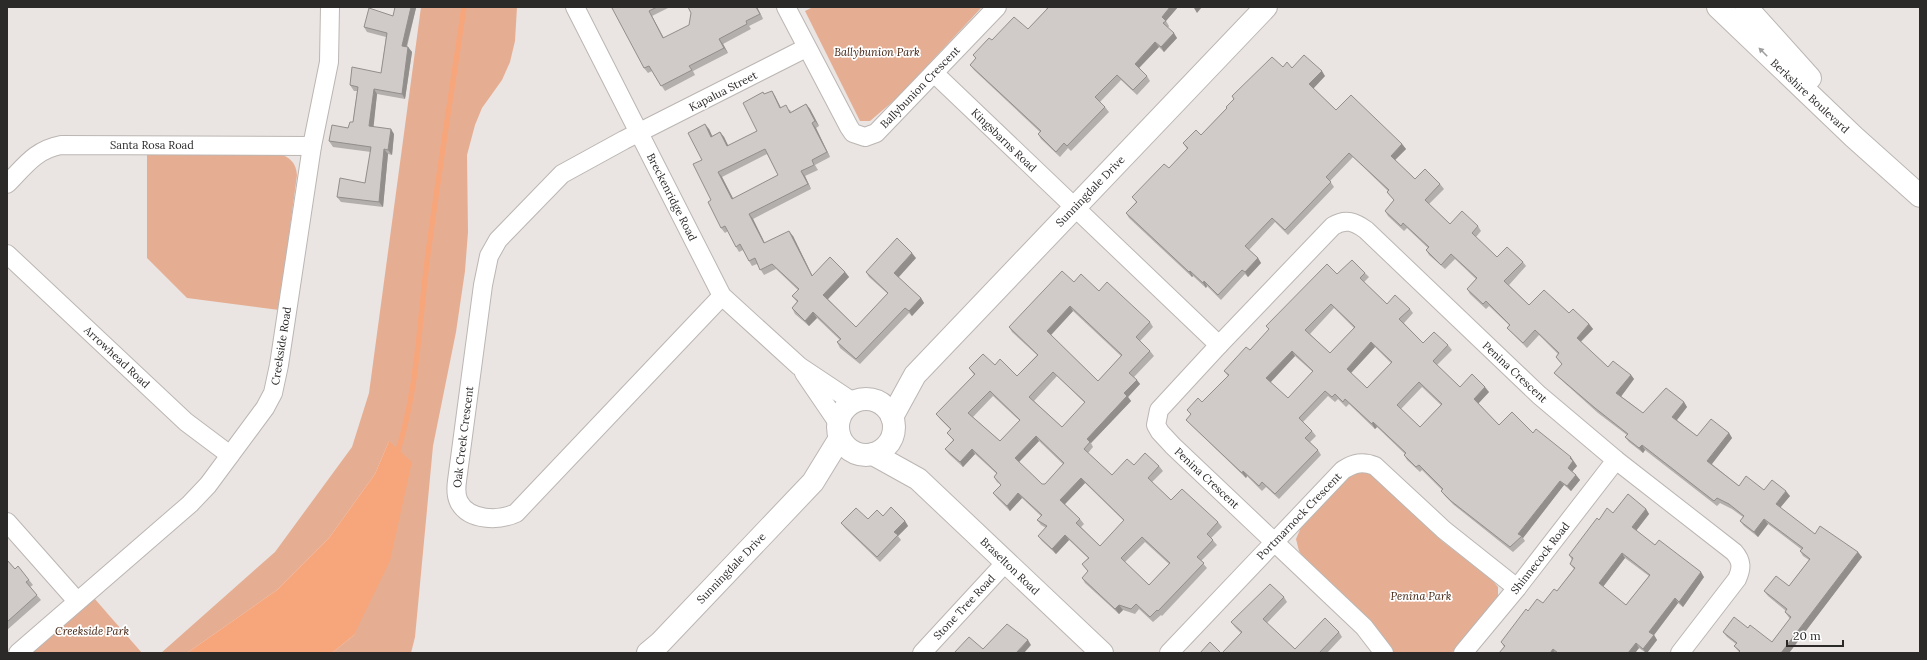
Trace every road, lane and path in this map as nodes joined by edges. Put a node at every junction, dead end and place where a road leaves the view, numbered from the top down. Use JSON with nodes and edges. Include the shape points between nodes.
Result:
{"nodes":[{"id":1,"x":330,"y":7,"type":"edge"},
{"id":2,"x":575,"y":7,"type":"edge"},
{"id":3,"x":786,"y":7,"type":"edge"},
{"id":4,"x":997,"y":7,"type":"edge"},
{"id":5,"x":1266,"y":7,"type":"edge"},
{"id":6,"x":1718,"y":7,"type":"edge"},
{"id":7,"x":1746,"y":7,"type":"edge"},
{"id":8,"x":806,"y":48,"type":"junction"},
{"id":9,"x":934,"y":73,"type":"junction"},
{"id":10,"x":640,"y":133,"type":"junction"},
{"id":11,"x":312,"y":146,"type":"junction"},
{"id":12,"x":7,"y":184,"type":"edge"},
{"id":13,"x":1913,"y":189,"type":"edge"},
{"id":14,"x":1075,"y":207,"type":"junction"},
{"id":15,"x":7,"y":254,"type":"edge"},
{"id":16,"x":722,"y":296,"type":"junction"},
{"id":17,"x":1219,"y":345,"type":"junction"},
{"id":18,"x":799,"y":366,"type":"junction"},
{"id":19,"x":915,"y":375,"type":"junction"},
{"id":20,"x":862,"y":401,"type":"junction"},
{"id":21,"x":892,"y":424,"type":"junction"},
{"id":22,"x":839,"y":430,"type":"junction"},
{"id":23,"x":867,"y":454,"type":"junction"},
{"id":24,"x":230,"y":455,"type":"junction"},
{"id":25,"x":1616,"y":460,"type":"junction"},
{"id":26,"x":918,"y":479,"type":"junction"},
{"id":27,"x":813,"y":482,"type":"junction"},
{"id":28,"x":7,"y":522,"type":"edge"},
{"id":29,"x":1275,"y":541,"type":"junction"},
{"id":30,"x":1006,"y":562,"type":"junction"},
{"id":31,"x":1517,"y":588,"type":"junction"},
{"id":32,"x":76,"y":601,"type":"junction"},
{"id":33,"x":18,"y":653,"type":"edge"},
{"id":34,"x":648,"y":653,"type":"edge"},
{"id":35,"x":922,"y":653,"type":"edge"},
{"id":36,"x":1102,"y":653,"type":"edge"},
{"id":37,"x":1169,"y":653,"type":"edge"},
{"id":38,"x":1384,"y":653,"type":"edge"},
{"id":39,"x":1463,"y":653,"type":"edge"},
{"id":40,"x":1680,"y":653,"type":"edge"}],
"edges":[{"from":1,"to":11,"type":"street","name":"Creekside Road","via":[[329,55]]},
{"from":2,"to":10,"type":"street","name":"Breckenridge Road"},
{"from":3,"to":8,"type":"street","name":"Ballybunion Crescent"},
{"from":4,"to":9,"type":"street","name":"Ballybunion Crescent"},
{"from":5,"to":14,"type":"street","name":"Sunningdale Drive"},
{"from":13,"to":6,"type":"street","name":"Berkshire Boulevard","one_way":true,"via":[[1854,137]]},
{"from":7,"to":13,"type":"street","name":"Berkshire Boulevard"},
{"from":8,"to":9,"type":"street","name":"Ballybunion Crescent","via":[[849,128],[853,133],[864,137],[876,133]]},
{"from":8,"to":10,"type":"street","name":"Kapalua Street"},
{"from":9,"to":14,"type":"street","name":"Kingsbarns Road"},
{"from":10,"to":16,"type":"street","name":"Breckenridge Road"},
{"from":10,"to":16,"type":"street","name":"Oak Creek Crescent","via":[[562,174],[507,230],[489,256],[456,481],[460,503],[470,513],[493,519],[516,513]]},
{"from":11,"to":12,"type":"street","name":"Santa Rosa Road","via":[[61,145],[46,148],[34,155]]},
{"from":11,"to":24,"type":"street","name":"Creekside Road","via":[[276,384],[265,408]]},
{"from":14,"to":17,"type":"street"},
{"from":14,"to":19,"type":"street","name":"Sunningdale Drive"},
{"from":15,"to":24,"type":"street","name":"Arrowhead Road","via":[[186,422]]},
{"from":16,"to":18,"type":"street","name":"Breckenridge Road"},
{"from":17,"to":25,"type":"street","name":"Penina Crescent","via":[[1333,226],[1345,221],[1357,223],[1539,395]]},
{"from":17,"to":29,"type":"street","name":"Penina Crescent","via":[[1159,410],[1156,425],[1173,446]]},
{"from":18,"to":20,"type":"street","name":"Breckenridge Road"},
{"from":18,"to":22,"type":"street","name":"Breckenridge Road"},
{"from":19,"to":20,"type":"street","name":"Sunningdale Drive"},
{"from":19,"to":21,"type":"street","name":"Sunningdale Drive"},
{"from":20,"to":21,"type":"street","via":[[880,402],[887,409]]},
{"from":20,"to":22,"type":"street","via":[[846,407],[840,414]]},
{"from":21,"to":23,"type":"street","via":[[889,442],[882,450]]},
{"from":21,"to":26,"type":"street","name":"Braselton Road"},
{"from":22,"to":23,"type":"street","via":[[848,449]]},
{"from":22,"to":27,"type":"street","name":"Sunningdale Drive"},
{"from":23,"to":26,"type":"street","name":"Braselton Road"},
{"from":23,"to":27,"type":"street","name":"Sunningdale Drive"},
{"from":24,"to":32,"type":"street","name":"Creekside Road","via":[[190,504]]},
{"from":25,"to":31,"type":"street","name":"Shinnecock Road"},
{"from":25,"to":40,"type":"street","name":"Penina Crescent","via":[[1739,557],[1741,571],[1737,579]]},
{"from":26,"to":30,"type":"street","name":"Braselton Road"},
{"from":27,"to":34,"type":"street","name":"Sunningdale Drive"},
{"from":28,"to":32,"type":"street"},
{"from":29,"to":31,"type":"street","name":"Portmarnock Crescent","via":[[1343,470],[1354,464],[1368,464],[1375,466],[1434,521]]},
{"from":29,"to":37,"type":"street","name":"Portmarnock Crescent"},
{"from":29,"to":38,"type":"street","name":"Penina Crescent","via":[[1364,627]]},
{"from":30,"to":35,"type":"street","name":"Stone Tree Road"},
{"from":30,"to":36,"type":"street","name":"Braselton Road"},
{"from":31,"to":39,"type":"street","name":"Shinnecock Road"},
{"from":32,"to":33,"type":"street","name":"Creekside Road"}]}
